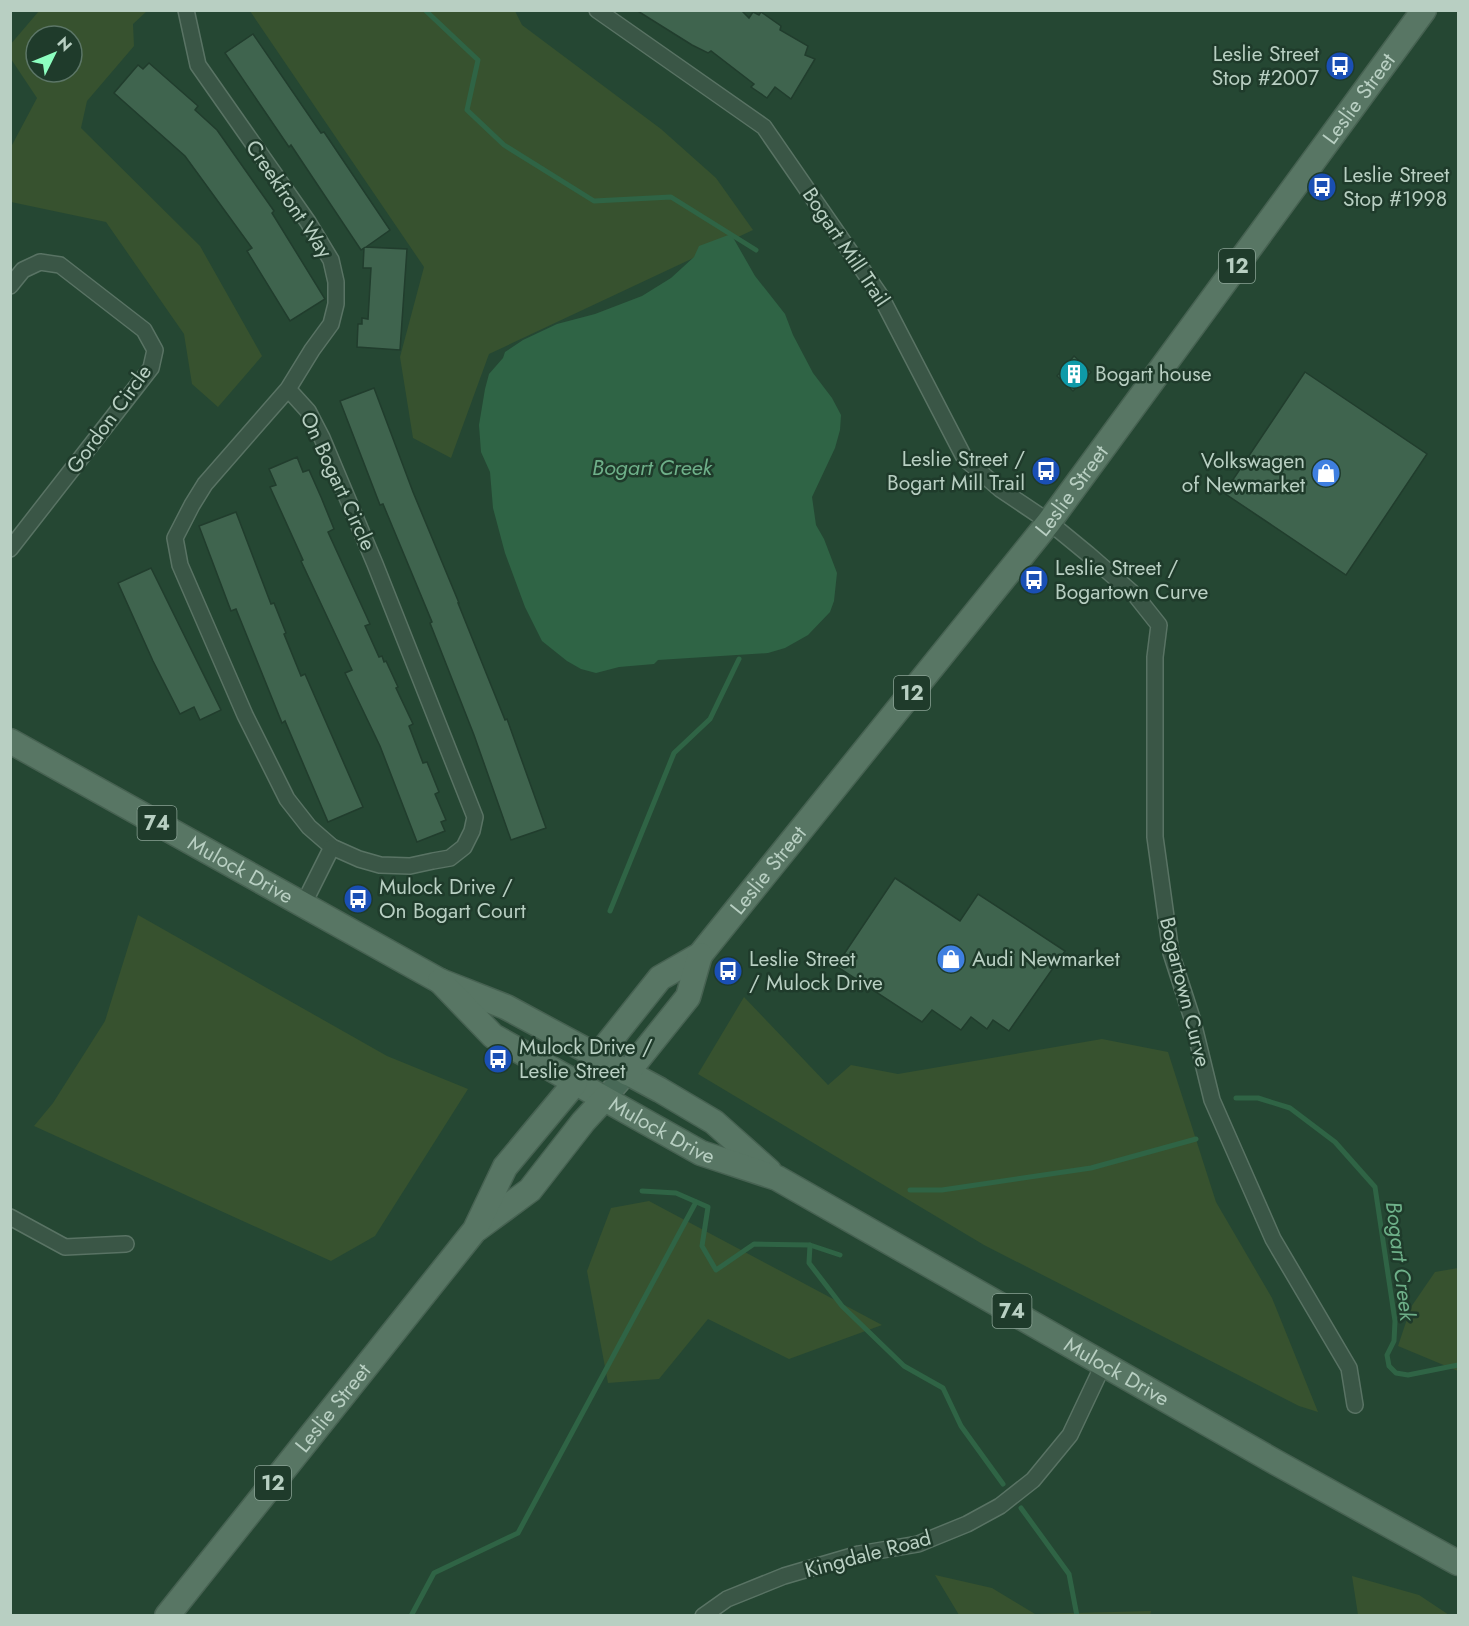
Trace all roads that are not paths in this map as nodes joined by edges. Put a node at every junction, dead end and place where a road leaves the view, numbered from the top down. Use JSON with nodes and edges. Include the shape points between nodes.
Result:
{"nodes":[{"id":1,"x":186,"y":10,"type":"edge"},
{"id":2,"x":597,"y":10,"type":"edge"},
{"id":3,"x":1424,"y":10,"type":"edge"},
{"id":4,"x":10,"y":286,"type":"edge"},
{"id":5,"x":288,"y":389,"type":"junction"},
{"id":6,"x":1049,"y":522,"type":"junction"},
{"id":7,"x":10,"y":549,"type":"edge"},
{"id":8,"x":10,"y":741,"type":"edge"},
{"id":9,"x":332,"y":847,"type":"junction"},
{"id":10,"x":303,"y":905,"type":"junction"},
{"id":11,"x":700,"y":955,"type":"junction"},
{"id":12,"x":440,"y":981,"type":"junction"},
{"id":13,"x":597,"y":1057,"type":"junction"},
{"id":14,"x":627,"y":1072,"type":"junction"},
{"id":15,"x":575,"y":1083,"type":"junction"},
{"id":16,"x":604,"y":1099,"type":"junction"},
{"id":17,"x":777,"y":1178,"type":"junction"},
{"id":18,"x":10,"y":1216,"type":"edge"},
{"id":19,"x":475,"y":1230,"type":"junction"},
{"id":20,"x":126,"y":1244,"type":"dead end"},
{"id":21,"x":1104,"y":1363,"type":"junction"},
{"id":22,"x":1355,"y":1405,"type":"dead end"},
{"id":23,"x":1458,"y":1563,"type":"edge"},
{"id":24,"x":168,"y":1616,"type":"edge"},
{"id":25,"x":703,"y":1616,"type":"edge"}],
"edges":[{"from":1,"to":5,"type":"street","name":"Creekfront Way","via":[[198,65],[331,260],[336,304],[331,324]]},
{"from":2,"to":6,"type":"street","name":"Bogart Mill Trail","via":[[764,127],[880,295],[965,459]]},
{"from":3,"to":6,"type":"main road","name":"Leslie Street","number":"12"},
{"from":4,"to":7,"type":"street","name":"Gordon Circle","via":[[23,270],[40,262],[60,265],[144,330],[155,350],[151,368]]},
{"from":5,"to":9,"type":"street","name":"On Bogart Circle","via":[[205,484],[175,538],[180,565],[245,715],[287,799],[309,827]]},
{"from":5,"to":9,"type":"street","name":"On Bogart Circle","via":[[308,411],[322,438],[475,817],[464,847],[450,858],[410,866],[380,865]]},
{"from":6,"to":11,"type":"main road","name":"Leslie Street","number":"12"},
{"from":6,"to":22,"type":"street","name":"Bogartown Curve","via":[[1136,596],[1159,625],[1155,657],[1155,837],[1171,953],[1212,1100],[1273,1239],[1349,1368]]},
{"from":8,"to":10,"type":"main road","name":"Mulock Drive","number":"74"},
{"from":9,"to":10,"type":"street"},
{"from":10,"to":12,"type":"main road","name":"Mulock Drive","number":"74"},
{"from":11,"to":13,"type":"main road","name":"Leslie Street","number":"12","via":[[660,978]]},
{"from":11,"to":14,"type":"main road","name":"Leslie Street","number":"12","via":[[688,997]]},
{"from":12,"to":13,"type":"main road","name":"Mulock Drive","number":"74","via":[[506,1007]]},
{"from":12,"to":15,"type":"main road","name":"Mulock Drive","number":"74","via":[[493,1036]]},
{"from":13,"to":14,"type":"main road","name":"Mulock Drive","number":"74"},
{"from":13,"to":15,"type":"main road","name":"Leslie Street","number":"12"},
{"from":14,"to":16,"type":"main road","name":"Leslie Street","number":"12"},
{"from":14,"to":17,"type":"main road","name":"Mulock Drive","number":"74","via":[[714,1122]]},
{"from":15,"to":16,"type":"main road","name":"Mulock Drive","number":"74"},
{"from":15,"to":19,"type":"main road","name":"Leslie Street","number":"12","via":[[505,1167]]},
{"from":16,"to":17,"type":"main road","name":"Mulock Drive","number":"74","via":[[701,1153]]},
{"from":16,"to":19,"type":"main road","name":"Leslie Street","number":"12","via":[[530,1190]]},
{"from":17,"to":21,"type":"main road","name":"Mulock Drive","number":"74"},
{"from":18,"to":20,"type":"street","via":[[65,1247]]},
{"from":19,"to":24,"type":"main road","name":"Leslie Street","number":"12"},
{"from":21,"to":23,"type":"main road","name":"Mulock Drive","number":"74"},
{"from":21,"to":25,"type":"street","name":"Kingdale Road","via":[[1070,1435],[1033,1480],[1000,1506],[918,1544],[860,1554],[784,1576],[727,1599]]}]}
